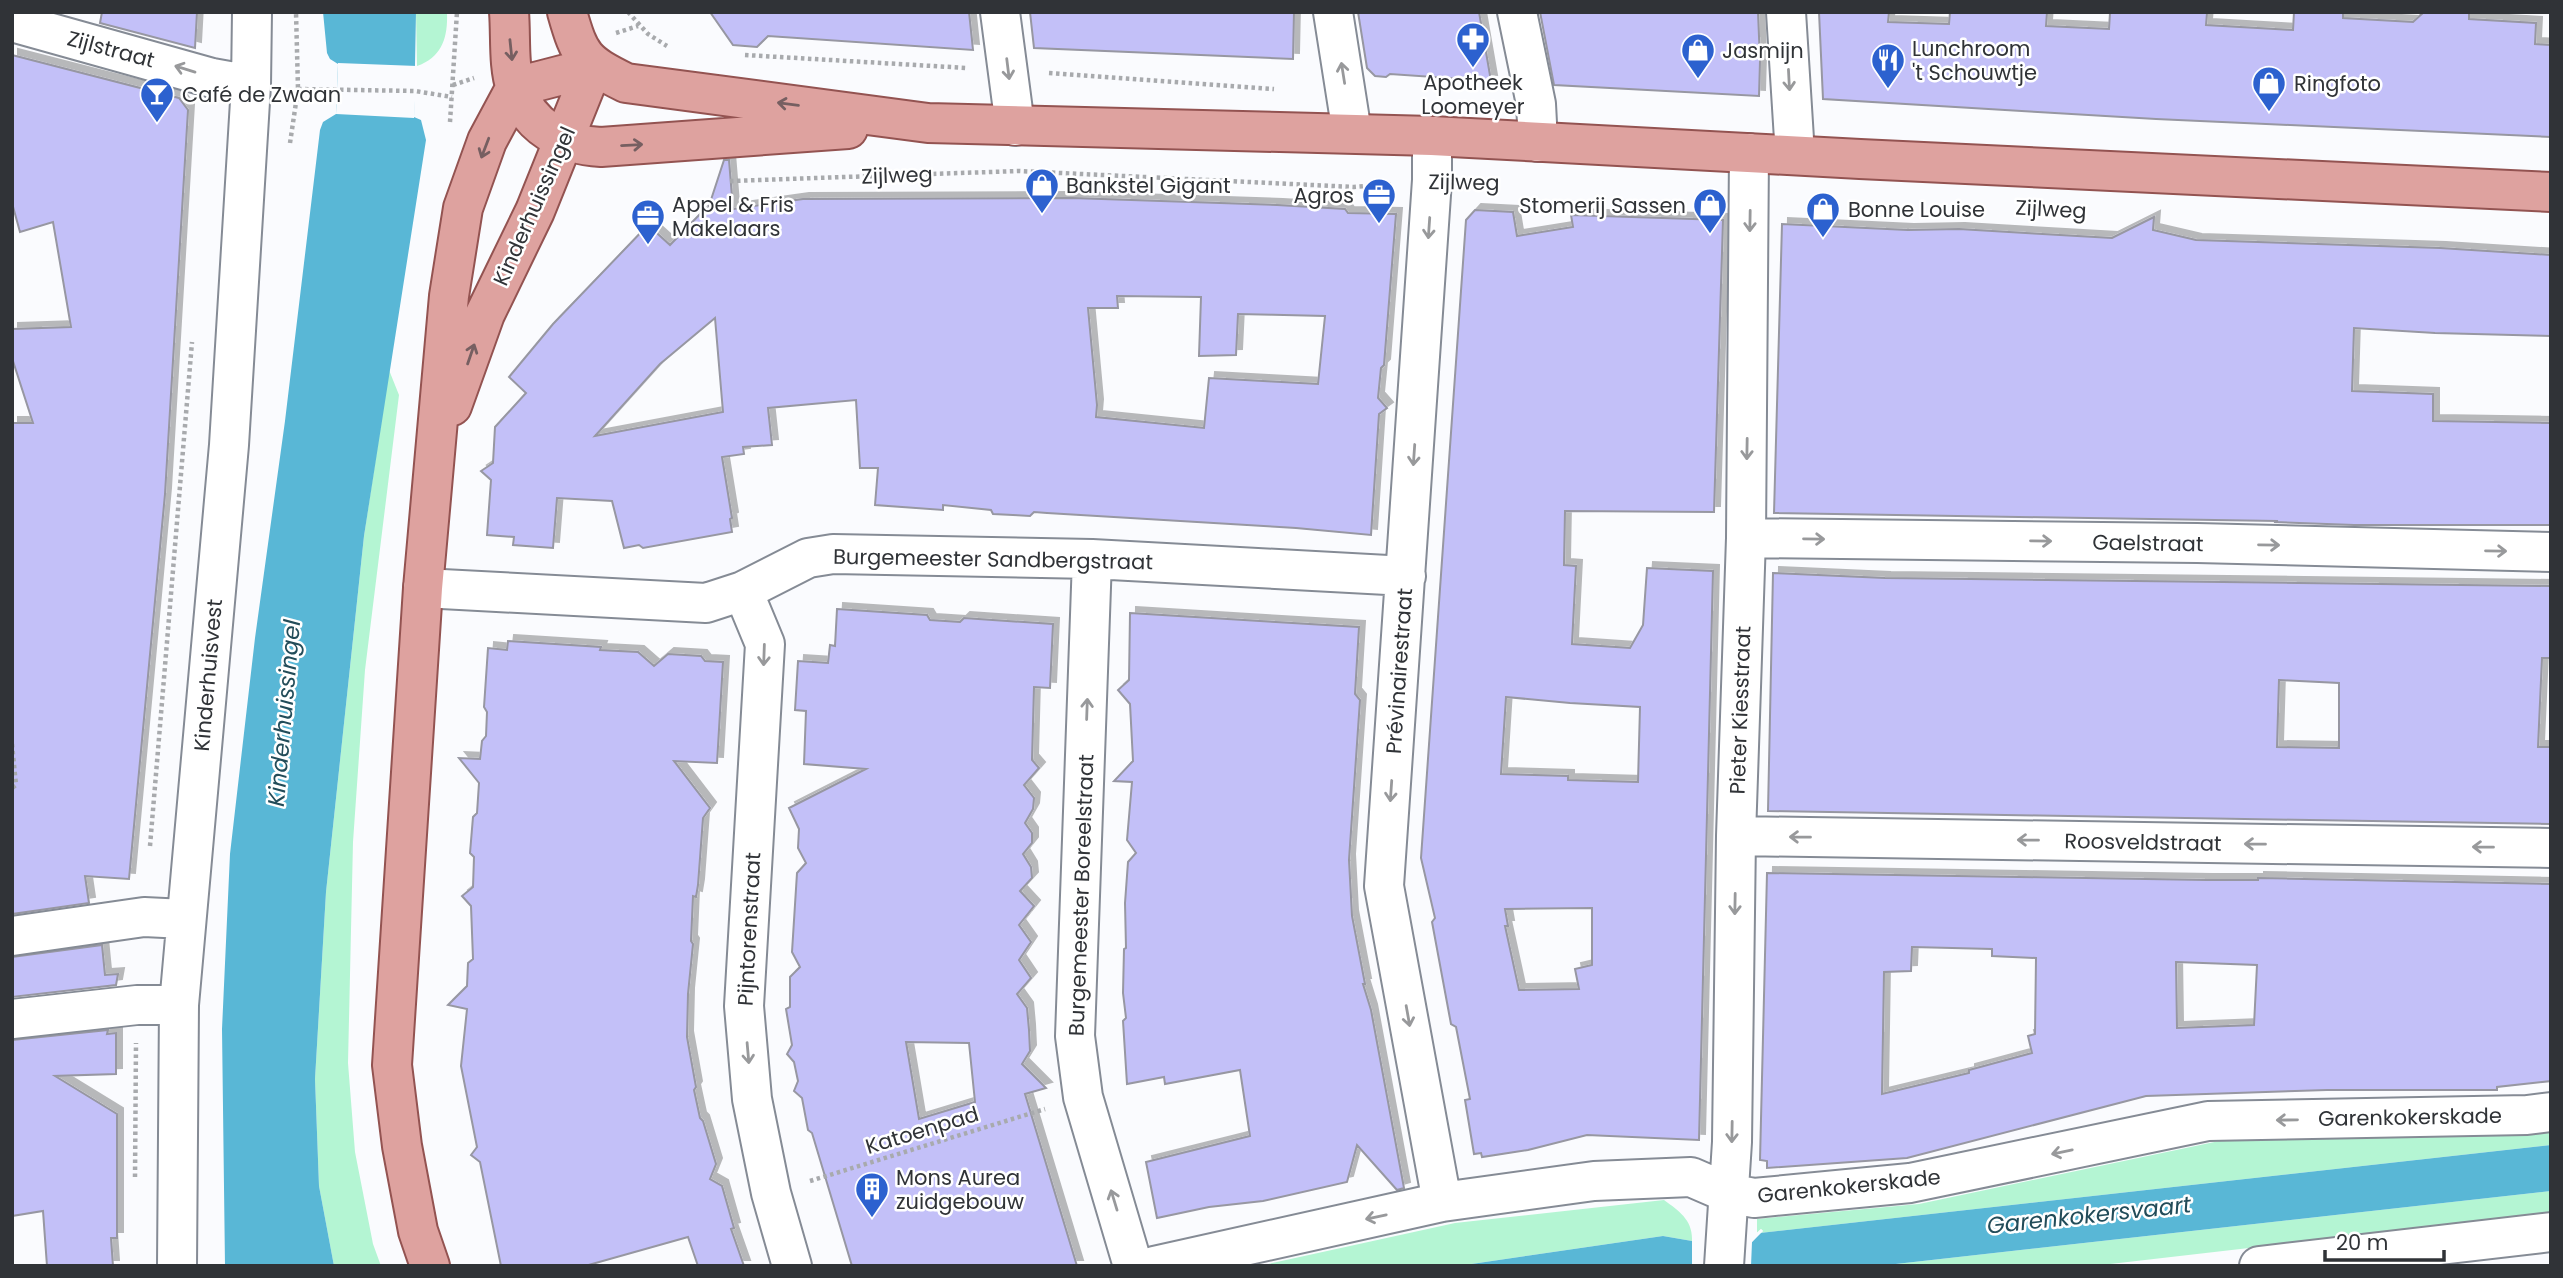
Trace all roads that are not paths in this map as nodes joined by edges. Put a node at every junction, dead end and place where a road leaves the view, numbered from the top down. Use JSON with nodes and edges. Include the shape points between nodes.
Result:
{"nodes":[{"id":1,"x":252,"y":12,"type":"edge"},
{"id":2,"x":509,"y":12,"type":"edge"},
{"id":3,"x":567,"y":12,"type":"edge"},
{"id":4,"x":1000,"y":12,"type":"edge"},
{"id":5,"x":1333,"y":12,"type":"edge"},
{"id":6,"x":1517,"y":12,"type":"edge"},
{"id":7,"x":1786,"y":12,"type":"edge"},
{"id":8,"x":12,"y":22,"type":"edge"},
{"id":9,"x":593,"y":67,"type":"junction"},
{"id":10,"x":251,"y":85,"type":"junction"},
{"id":11,"x":516,"y":87,"type":"junction"},
{"id":12,"x":928,"y":123,"type":"junction"},
{"id":13,"x":1015,"y":126,"type":"junction"},
{"id":14,"x":1352,"y":133,"type":"junction"},
{"id":15,"x":1432,"y":136,"type":"junction"},
{"id":16,"x":565,"y":141,"type":"junction"},
{"id":17,"x":1538,"y":142,"type":"junction"},
{"id":18,"x":1749,"y":153,"type":"junction"},
{"id":19,"x":1795,"y":155,"type":"junction"},
{"id":20,"x":2551,"y":192,"type":"edge"},
{"id":21,"x":432,"y":464,"type":"junction"},
{"id":22,"x":1746,"y":538,"type":"junction"},
{"id":23,"x":2551,"y":552,"type":"edge"},
{"id":24,"x":1092,"y":559,"type":"junction"},
{"id":25,"x":1406,"y":576,"type":"junction"},
{"id":26,"x":422,"y":588,"type":"junction"},
{"id":27,"x":743,"y":591,"type":"junction"},
{"id":28,"x":1736,"y":836,"type":"junction"},
{"id":29,"x":2551,"y":848,"type":"edge"},
{"id":30,"x":185,"y":919,"type":"junction"},
{"id":31,"x":12,"y":936,"type":"edge"},
{"id":32,"x":179,"y":1005,"type":"junction"},
{"id":33,"x":12,"y":1018,"type":"edge"},
{"id":34,"x":2551,"y":1112,"type":"edge"},
{"id":35,"x":1728,"y":1193,"type":"junction"},
{"id":36,"x":1443,"y":1202,"type":"junction"},
{"id":37,"x":2551,"y":1232,"type":"edge"},
{"id":38,"x":1724,"y":1250,"type":"edge"},
{"id":39,"x":177,"y":1266,"type":"edge"},
{"id":40,"x":429,"y":1266,"type":"edge"},
{"id":41,"x":792,"y":1266,"type":"edge"},
{"id":42,"x":1133,"y":1266,"type":"edge"},
{"id":43,"x":1154,"y":1266,"type":"edge"},
{"id":44,"x":2259,"y":1266,"type":"edge"}],
"edges":[{"from":1,"to":10,"type":"street","name":"Kinderhuisvest"},
{"from":2,"to":11,"type":"main road","one_way":true},
{"from":3,"to":9,"type":"main road","via":[[577,46]]},
{"from":4,"to":13,"type":"street","one_way":true},
{"from":14,"to":5,"type":"street","one_way":true},
{"from":6,"to":17,"type":"street","via":[[1536,104]]},
{"from":7,"to":19,"type":"street","one_way":true},
{"from":10,"to":8,"type":"street","name":"Zijlstraat","one_way":true},
{"from":9,"to":11,"type":"main road"},
{"from":12,"to":9,"type":"main road","name":"Zijlweg","one_way":true,"via":[[626,83]]},
{"from":9,"to":16,"type":"main road","name":"Kinderhuissingel"},
{"from":10,"to":30,"type":"street","name":"Kinderhuisvest","via":[[229,445]]},
{"from":11,"to":16,"type":"main road","name":"Zijlweg","via":[[542,128]]},
{"from":11,"to":21,"type":"main road","name":"Kinderhuissingel","one_way":true,"via":[[487,141],[463,208]]},
{"from":12,"to":13,"type":"main road","name":"Zijlweg"},
{"from":16,"to":12,"type":"main road","name":"Zijlweg","one_way":true,"via":[[601,147]]},
{"from":13,"to":14,"type":"main road","name":"Zijlweg"},
{"from":14,"to":15,"type":"main road","name":"Zijlweg"},
{"from":15,"to":17,"type":"main road","name":"Zijlweg"},
{"from":15,"to":25,"type":"street","name":"Prévinairestraat","one_way":true},
{"from":21,"to":16,"type":"main road","name":"Kinderhuissingel","one_way":true,"via":[[485,314]]},
{"from":17,"to":18,"type":"main road","name":"Zijlweg"},
{"from":18,"to":19,"type":"main road","name":"Zijlweg"},
{"from":18,"to":22,"type":"street","name":"Pieter Kiesstraat","one_way":true},
{"from":19,"to":20,"type":"main road","name":"Zijlweg"},
{"from":21,"to":26,"type":"main road","name":"Kinderhuissingel"},
{"from":22,"to":23,"type":"street","name":"Gaelstraat","one_way":true},
{"from":22,"to":28,"type":"street","name":"Pieter Kiesstraat"},
{"from":24,"to":25,"type":"street","name":"Burgemeester Sandbergstraat"},
{"from":24,"to":27,"type":"street","name":"Burgemeester Sandbergstraat","via":[[833,554],[808,558]]},
{"from":42,"to":24,"type":"street","name":"Burgemeester Boreelstraat","one_way":true,"via":[[1083,1097],[1075,1035]]},
{"from":25,"to":36,"type":"street","name":"Prévinairestraat","one_way":true,"via":[[1384,886]]},
{"from":26,"to":27,"type":"street","name":"Burgemeester Sandbergstraat","via":[[706,603]]},
{"from":26,"to":40,"type":"main road","name":"Kinderhuissingel","via":[[392,1065],[402,1146]]},
{"from":27,"to":41,"type":"street","name":"Pijntorenstraat","one_way":true,"via":[[765,644],[744,1006],[752,1099]]},
{"from":29,"to":28,"type":"street","name":"Roosveldstraat","one_way":true},
{"from":28,"to":35,"type":"street","name":"Pieter Kiesstraat","one_way":true},
{"from":30,"to":31,"type":"street","via":[[144,917]]},
{"from":30,"to":32,"type":"street","name":"Kinderhuisvest"},
{"from":32,"to":33,"type":"street"},
{"from":32,"to":39,"type":"street","name":"Kinderhuisvest"},
{"from":34,"to":35,"type":"street","name":"Garenkokerskade","one_way":true,"via":[[2208,1121],[1910,1183],[1755,1198]]},
{"from":35,"to":36,"type":"street","name":"Garenkokerskade","via":[[1691,1177],[1594,1181]]},
{"from":35,"to":38,"type":"street","name":"Pieter Kiesstraat"},
{"from":36,"to":43,"type":"street","name":"Garenkokerskade","one_way":true},
{"from":37,"to":44,"type":"street"}]}
